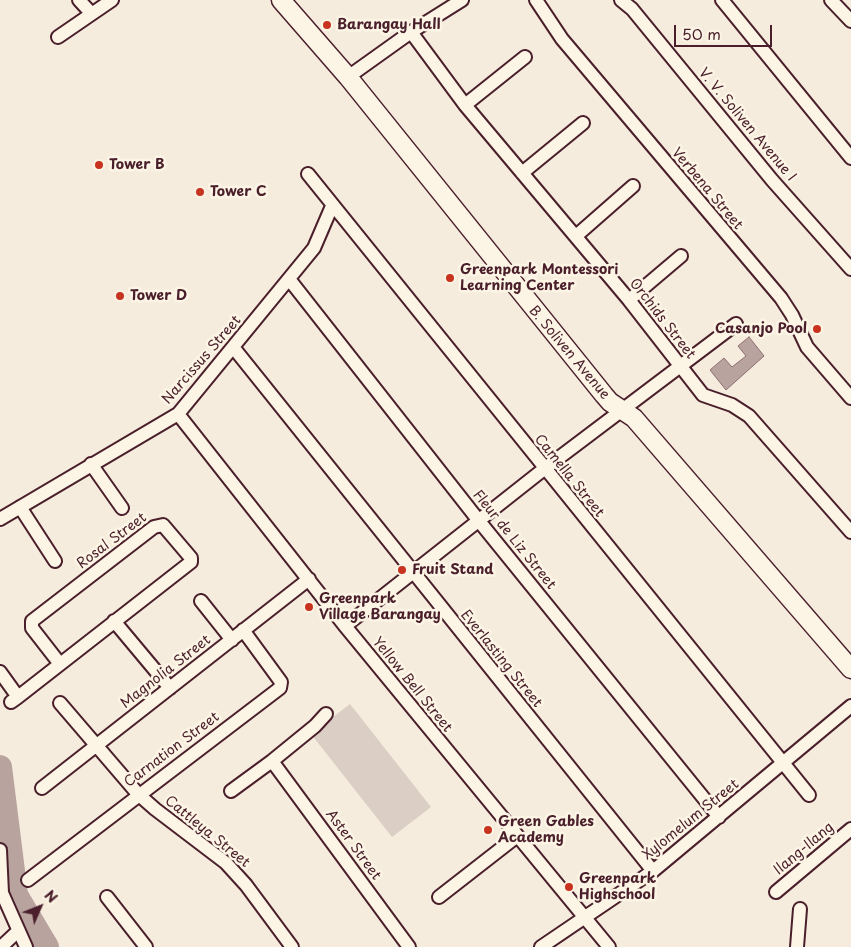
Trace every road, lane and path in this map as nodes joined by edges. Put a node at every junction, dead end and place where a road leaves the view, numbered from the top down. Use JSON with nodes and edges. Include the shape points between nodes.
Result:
{"nodes":[{"id":1,"x":79,"y":0,"type":"edge"},
{"id":2,"x":112,"y":0,"type":"edge"},
{"id":3,"x":281,"y":0,"type":"edge"},
{"id":4,"x":462,"y":0,"type":"edge"},
{"id":5,"x":536,"y":0,"type":"edge"},
{"id":6,"x":621,"y":0,"type":"edge"},
{"id":7,"x":722,"y":0,"type":"edge"},
{"id":8,"x":831,"y":0,"type":"edge"},
{"id":9,"x":91,"y":13,"type":"junction"},
{"id":10,"x":850,"y":19,"type":"edge"},
{"id":11,"x":411,"y":32,"type":"junction"},
{"id":12,"x":58,"y":37,"type":"dead end"},
{"id":13,"x":526,"y":57,"type":"dead end"},
{"id":14,"x":348,"y":77,"type":"junction"},
{"id":15,"x":465,"y":105,"type":"junction"},
{"id":16,"x":584,"y":123,"type":"dead end"},
{"id":17,"x":851,"y":158,"type":"edge"},
{"id":18,"x":522,"y":173,"type":"junction"},
{"id":19,"x":308,"y":174,"type":"dead end"},
{"id":20,"x":633,"y":186,"type":"dead end"},
{"id":21,"x":332,"y":206,"type":"junction"},
{"id":22,"x":576,"y":236,"type":"junction"},
{"id":23,"x":681,"y":256,"type":"dead end"},
{"id":24,"x":851,"y":269,"type":"edge"},
{"id":25,"x":289,"y":279,"type":"junction"},
{"id":26,"x":629,"y":300,"type":"junction"},
{"id":27,"x":736,"y":324,"type":"dead end"},
{"id":28,"x":233,"y":347,"type":"junction"},
{"id":29,"x":679,"y":367,"type":"junction"},
{"id":30,"x":851,"y":398,"type":"edge"},
{"id":31,"x":622,"y":409,"type":"junction"},
{"id":32,"x":178,"y":414,"type":"junction"},
{"id":33,"x":91,"y":464,"type":"junction"},
{"id":34,"x":544,"y":469,"type":"junction"},
{"id":35,"x":20,"y":507,"type":"junction"},
{"id":36,"x":122,"y":508,"type":"dead end"},
{"id":37,"x":0,"y":519,"type":"edge"},
{"id":38,"x":478,"y":521,"type":"junction"},
{"id":39,"x":851,"y":532,"type":"edge"},
{"id":40,"x":55,"y":561,"type":"dead end"},
{"id":41,"x":413,"y":573,"type":"junction"},
{"id":42,"x":309,"y":579,"type":"junction"},
{"id":43,"x":201,"y":601,"type":"dead end"},
{"id":44,"x":114,"y":621,"type":"junction"},
{"id":45,"x":346,"y":626,"type":"junction"},
{"id":46,"x":243,"y":630,"type":"junction"},
{"id":47,"x":232,"y":640,"type":"junction"},
{"id":48,"x":60,"y":664,"type":"junction"},
{"id":49,"x":851,"y":669,"type":"edge"},
{"id":50,"x":0,"y":672,"type":"edge"},
{"id":51,"x":170,"y":688,"type":"junction"},
{"id":52,"x":60,"y":703,"type":"dead end"},
{"id":53,"x":851,"y":706,"type":"edge"},
{"id":54,"x":326,"y":714,"type":"dead end"},
{"id":55,"x":95,"y":746,"type":"junction"},
{"id":56,"x":272,"y":761,"type":"junction"},
{"id":57,"x":783,"y":763,"type":"junction"},
{"id":58,"x":42,"y":788,"type":"dead end"},
{"id":59,"x":231,"y":791,"type":"dead end"},
{"id":60,"x":138,"y":794,"type":"junction"},
{"id":61,"x":809,"y":795,"type":"dead end"},
{"id":62,"x":718,"y":818,"type":"junction"},
{"id":63,"x":851,"y":829,"type":"edge"},
{"id":64,"x":516,"y":837,"type":"junction"},
{"id":65,"x":0,"y":850,"type":"edge"},
{"id":66,"x":653,"y":871,"type":"junction"},
{"id":67,"x":1,"y":875,"type":"edge"},
{"id":68,"x":28,"y":880,"type":"dead end"},
{"id":69,"x":776,"y":892,"type":"dead end"},
{"id":70,"x":107,"y":897,"type":"dead end"},
{"id":71,"x":439,"y":898,"type":"dead end"},
{"id":72,"x":800,"y":909,"type":"dead end"},
{"id":73,"x":586,"y":917,"type":"junction"},
{"id":74,"x":18,"y":931,"type":"junction"},
{"id":75,"x":1,"y":947,"type":"edge"},
{"id":76,"x":26,"y":947,"type":"edge"},
{"id":77,"x":146,"y":947,"type":"edge"},
{"id":78,"x":292,"y":947,"type":"edge"},
{"id":79,"x":409,"y":947,"type":"edge"},
{"id":80,"x":541,"y":947,"type":"edge"},
{"id":81,"x":609,"y":947,"type":"edge"},
{"id":82,"x":797,"y":947,"type":"edge"}],
"edges":[{"from":1,"to":9,"type":"street"},
{"from":2,"to":9,"type":"street"},
{"from":3,"to":14,"type":"street","name":"B. Soliven Avenue"},
{"from":4,"to":11,"type":"street"},
{"from":5,"to":30,"type":"street","name":"Verbena Street","via":[[562,39],[781,298],[807,347]]},
{"from":6,"to":24,"type":"street","name":"V. V. Soliven Avenue I","via":[[632,9],[772,180]]},
{"from":7,"to":17,"type":"street"},
{"from":8,"to":10,"type":"street"},
{"from":9,"to":12,"type":"street"},
{"from":11,"to":14,"type":"street"},
{"from":11,"to":15,"type":"street","name":"Orchids Street"},
{"from":13,"to":15,"type":"street"},
{"from":14,"to":31,"type":"street","name":"B. Soliven Avenue","via":[[545,325],[610,402]]},
{"from":15,"to":18,"type":"street","name":"Orchids Street"},
{"from":16,"to":18,"type":"street"},
{"from":18,"to":22,"type":"street","name":"Orchids Street"},
{"from":19,"to":21,"type":"street","name":"Camella Street"},
{"from":20,"to":22,"type":"street"},
{"from":21,"to":25,"type":"street","name":"Narcissus Street","via":[[314,248]]},
{"from":21,"to":34,"type":"street","name":"Camella Street","via":[[391,275]]},
{"from":22,"to":26,"type":"street","name":"Orchids Street"},
{"from":23,"to":26,"type":"street"},
{"from":25,"to":28,"type":"street","name":"Narcissus Street"},
{"from":25,"to":38,"type":"street","name":"Fleur de Liz Street"},
{"from":26,"to":29,"type":"street","name":"Orchids Street"},
{"from":27,"to":29,"type":"street"},
{"from":28,"to":32,"type":"street","name":"Narcissus Street"},
{"from":28,"to":41,"type":"street","name":"Everlasting Street"},
{"from":29,"to":31,"type":"street"},
{"from":29,"to":39,"type":"street","name":"Orchids Street","via":[[703,395],[732,405],[749,416]]},
{"from":31,"to":34,"type":"street"},
{"from":31,"to":49,"type":"street","name":"B. Soliven Avenue","via":[[634,418]]},
{"from":32,"to":33,"type":"street","name":"Narcissus Street"},
{"from":32,"to":42,"type":"street","name":"Yellow Bell Street"},
{"from":33,"to":35,"type":"street","name":"Narcissus Street"},
{"from":33,"to":36,"type":"street"},
{"from":34,"to":38,"type":"street"},
{"from":34,"to":57,"type":"street","name":"Camella Street"},
{"from":35,"to":37,"type":"street","name":"Narcissus Street"},
{"from":35,"to":40,"type":"street","name":"Rosal Street"},
{"from":38,"to":41,"type":"street"},
{"from":38,"to":62,"type":"street","name":"Fleur de Liz Street"},
{"from":41,"to":45,"type":"street"},
{"from":41,"to":66,"type":"street","name":"Everlasting Street"},
{"from":42,"to":45,"type":"street","name":"Yellow Bell Street"},
{"from":42,"to":46,"type":"street","name":"Magnolia Street"},
{"from":43,"to":47,"type":"street"},
{"from":44,"to":48,"type":"street","name":"Rosal Street"},
{"from":44,"to":48,"type":"street","name":"Rosal Street","via":[[191,562],[166,527],[157,525],[34,619],[31,626]]},
{"from":44,"to":51,"type":"street"},
{"from":45,"to":64,"type":"street","name":"Yellow Bell Street"},
{"from":46,"to":47,"type":"street","name":"Magnolia Street"},
{"from":46,"to":60,"type":"street","name":"Carnation Street","via":[[281,682],[280,688]]},
{"from":47,"to":51,"type":"street","name":"Magnolia Street"},
{"from":48,"to":50,"type":"street","name":"Rosal Street","via":[[15,699]]},
{"from":51,"to":55,"type":"street","name":"Magnolia Street"},
{"from":52,"to":55,"type":"street","name":"Cattleya Street"},
{"from":53,"to":57,"type":"street","name":"Xylomelum Street"},
{"from":54,"to":56,"type":"street"},
{"from":55,"to":58,"type":"street","name":"Magnolia Street"},
{"from":55,"to":60,"type":"street","name":"Cattleya Street"},
{"from":56,"to":59,"type":"street"},
{"from":56,"to":79,"type":"street","name":"Aster Street"},
{"from":57,"to":61,"type":"street","name":"Camella Street"},
{"from":57,"to":62,"type":"street","name":"Xylomelum Street"},
{"from":60,"to":68,"type":"street","name":"Carnation Street"},
{"from":60,"to":78,"type":"street","name":"Cattleya Street","via":[[226,863],[246,884]]},
{"from":62,"to":66,"type":"street","name":"Xylomelum Street"},
{"from":63,"to":69,"type":"street","name":"Ilang-Ilang"},
{"from":64,"to":71,"type":"street"},
{"from":64,"to":73,"type":"street","name":"Yellow Bell Street"},
{"from":65,"to":67,"type":"street"},
{"from":66,"to":73,"type":"street","name":"Xylomelum Street"},
{"from":67,"to":74,"type":"street","via":[[2,893]]},
{"from":70,"to":77,"type":"street"},
{"from":72,"to":82,"type":"street"},
{"from":73,"to":80,"type":"street","name":"Xylomelum Street"},
{"from":73,"to":81,"type":"street","name":"Yellow Bell Street"},
{"from":74,"to":75,"type":"street"},
{"from":74,"to":76,"type":"street"}]}
